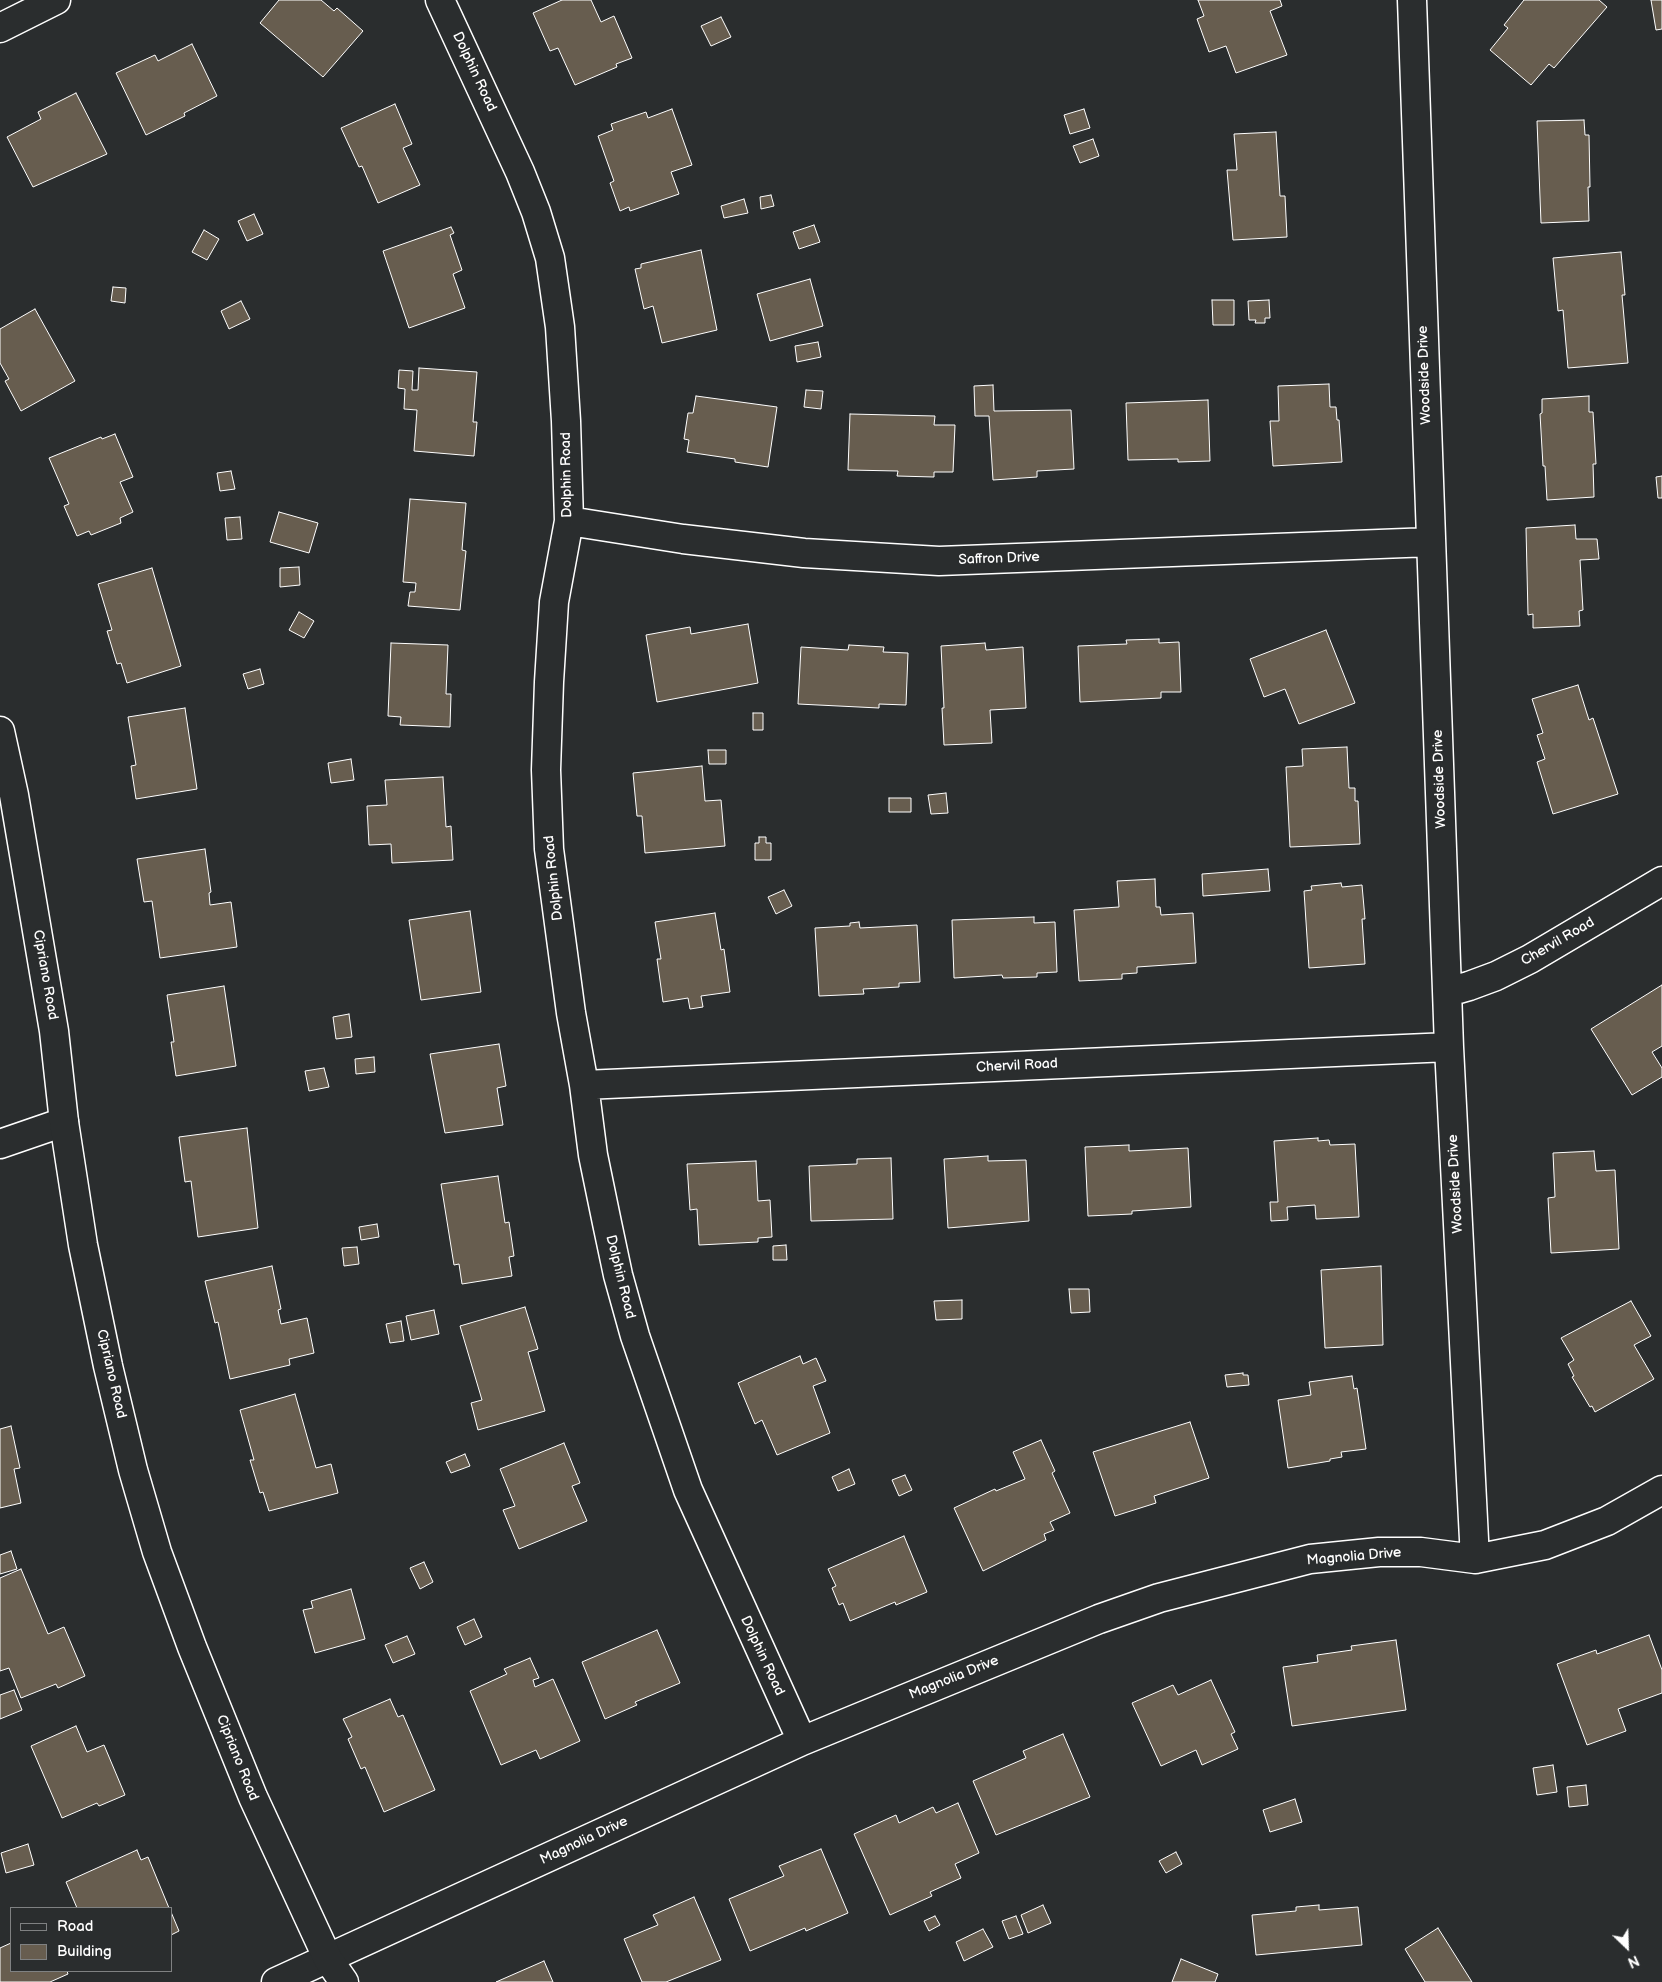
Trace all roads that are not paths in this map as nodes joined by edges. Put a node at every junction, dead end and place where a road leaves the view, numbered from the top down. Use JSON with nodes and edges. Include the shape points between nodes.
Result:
{"nodes":[{"id":1,"x":56,"y":0,"type":"edge"},
{"id":2,"x":440,"y":0,"type":"edge"},
{"id":3,"x":1412,"y":0,"type":"edge"},
{"id":4,"x":0,"y":28,"type":"edge"},
{"id":5,"x":569,"y":521,"type":"junction"},
{"id":6,"x":1431,"y":542,"type":"junction"},
{"id":7,"x":0,"y":731,"type":"edge"},
{"id":8,"x":1662,"y":881,"type":"edge"},
{"id":9,"x":1448,"y":992,"type":"junction"},
{"id":10,"x":1449,"y":1047,"type":"junction"},
{"id":11,"x":584,"y":1085,"type":"junction"},
{"id":12,"x":64,"y":1122,"type":"junction"},
{"id":13,"x":0,"y":1144,"type":"edge"},
{"id":14,"x":1662,"y":1490,"type":"edge"},
{"id":15,"x":1475,"y":1559,"type":"junction"},
{"id":16,"x":802,"y":1741,"type":"junction"},
{"id":17,"x":328,"y":1959,"type":"junction"},
{"id":18,"x":276,"y":1982,"type":"edge"},
{"id":19,"x":344,"y":1982,"type":"edge"}],
"edges":[{"from":1,"to":4,"type":"street"},
{"from":2,"to":5,"type":"street","name":"Dolphin Road","via":[[520,172],[550,258],[560,326]]},
{"from":3,"to":6,"type":"street","name":"Woodside Drive"},
{"from":5,"to":6,"type":"street","name":"Saffron Drive","via":[[804,554],[940,561]]},
{"from":5,"to":11,"type":"street","name":"Dolphin Road","via":[[554,602],[546,770],[549,849],[570,1013]]},
{"from":6,"to":9,"type":"street","name":"Woodside Drive"},
{"from":7,"to":12,"type":"street","name":"Cipriano Road","via":[[54,1031]]},
{"from":8,"to":9,"type":"street","name":"Chervil Road","via":[[1496,976]]},
{"from":9,"to":10,"type":"street","name":"Woodside Drive"},
{"from":10,"to":11,"type":"street","name":"Chervil Road"},
{"from":10,"to":15,"type":"street","name":"Woodside Drive"},
{"from":11,"to":16,"type":"street","name":"Dolphin Road","via":[[593,1155],[612,1249],[638,1345],[688,1490]]},
{"from":12,"to":13,"type":"street"},
{"from":12,"to":17,"type":"street","name":"Cipriano Road","via":[[83,1245],[108,1366],[157,1552],[253,1797]]},
{"from":14,"to":15,"type":"street","name":"Magnolia Drive","via":[[1579,1533],[1545,1545]]},
{"from":15,"to":16,"type":"street","name":"Magnolia Drive","via":[[1421,1552],[1310,1558],[1168,1595],[1100,1619]]},
{"from":16,"to":17,"type":"street","name":"Magnolia Drive"},
{"from":17,"to":18,"type":"street","name":"Magnolia Drive"},
{"from":17,"to":19,"type":"street","name":"Cipriano Road"}]}
